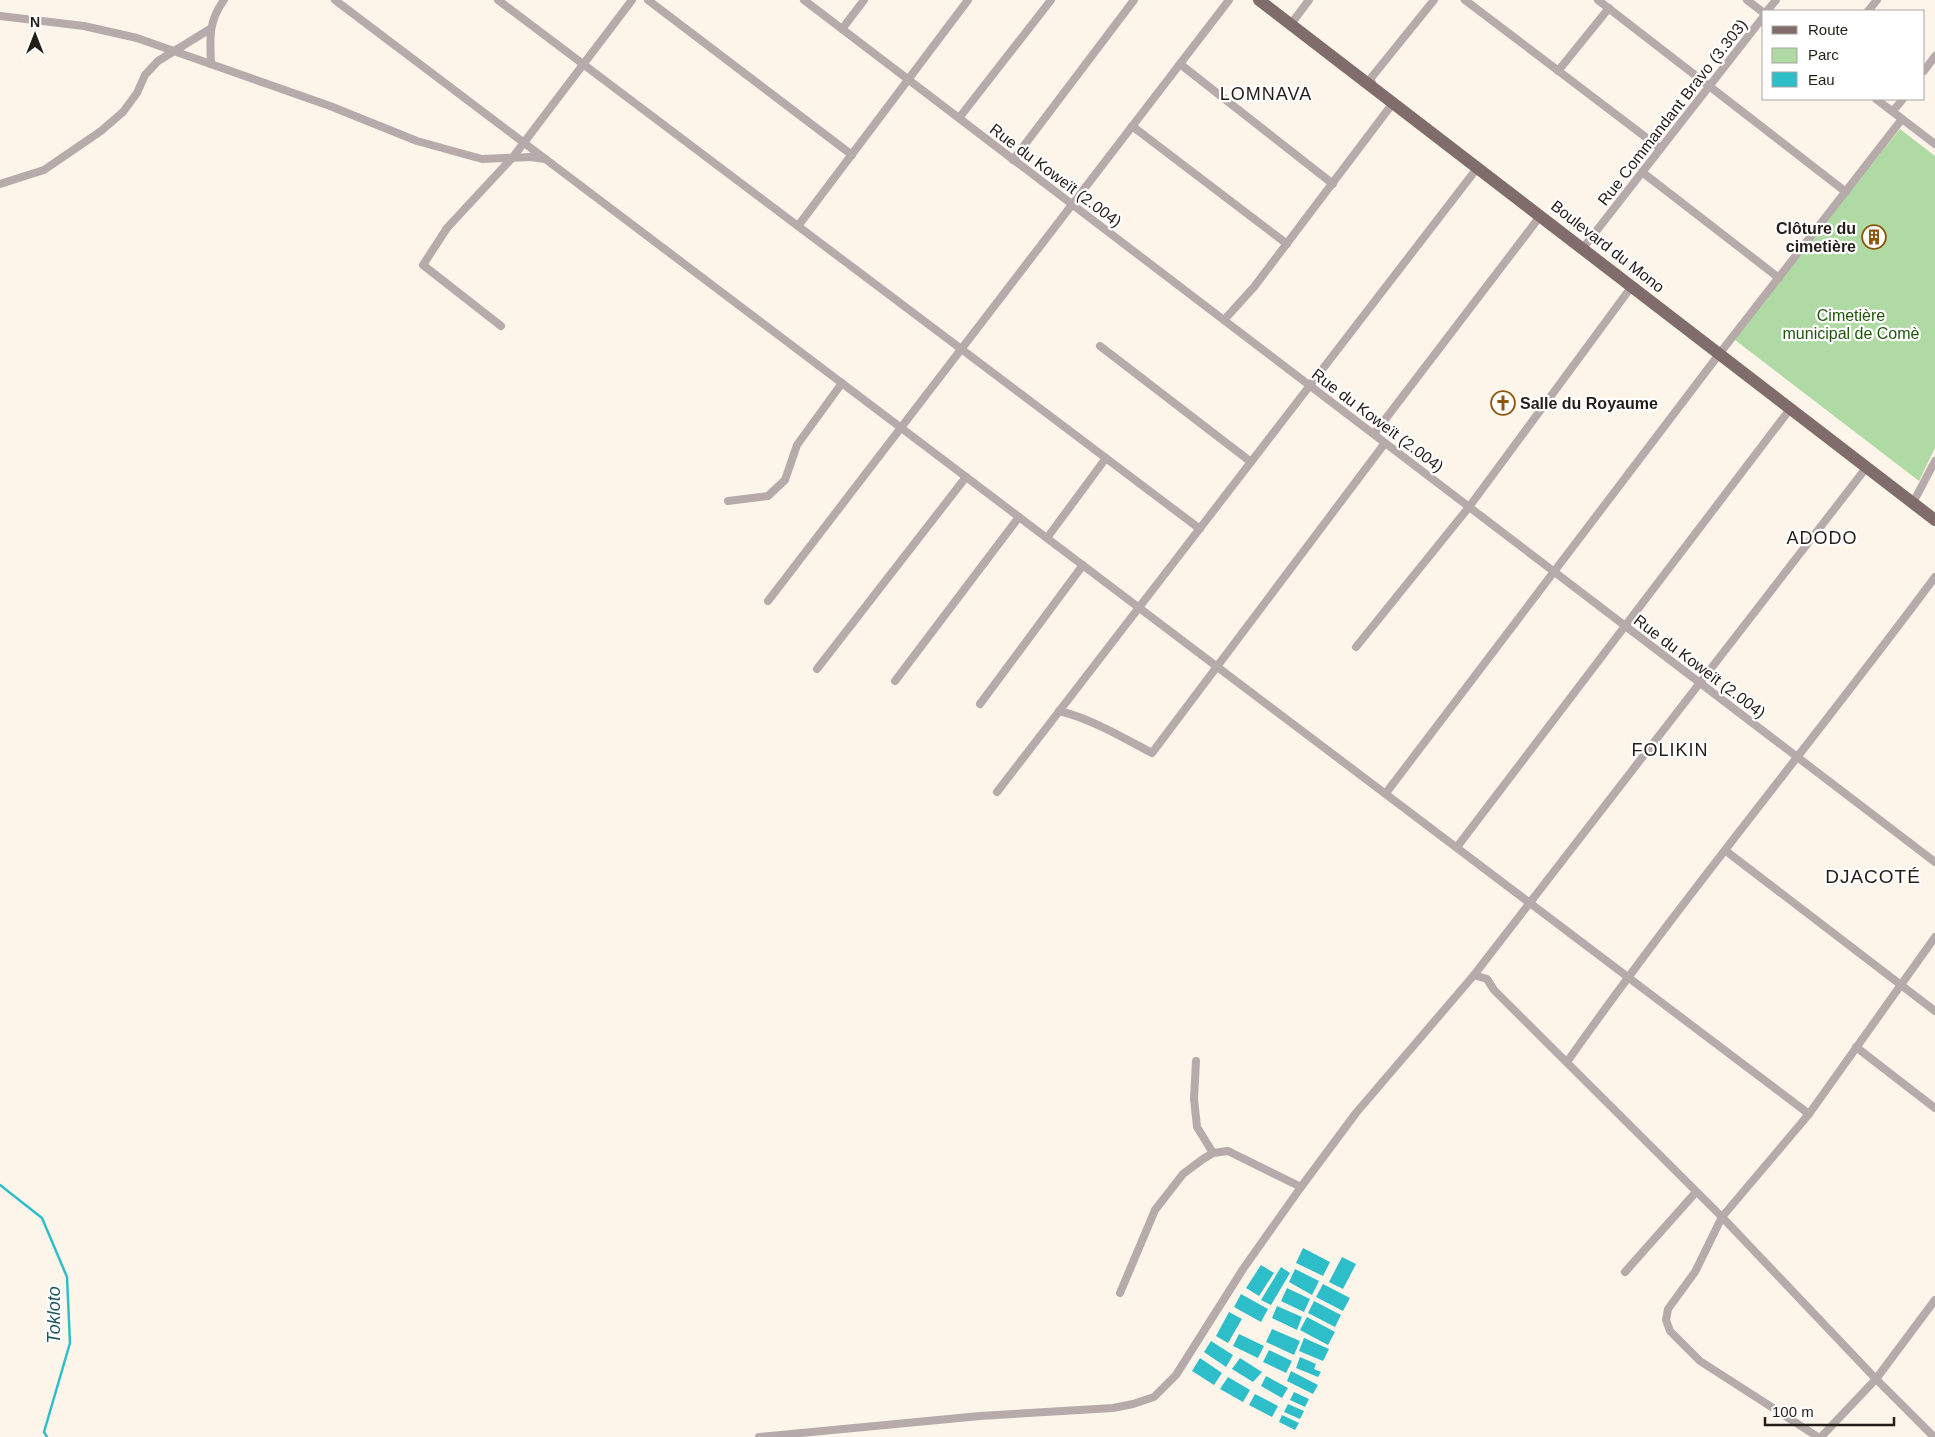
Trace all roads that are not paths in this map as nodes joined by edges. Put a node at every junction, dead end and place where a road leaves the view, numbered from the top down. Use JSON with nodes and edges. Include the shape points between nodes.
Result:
{"nodes":[{"id":1,"x":224,"y":0,"type":"edge"},
{"id":2,"x":335,"y":0,"type":"edge"},
{"id":3,"x":498,"y":0,"type":"edge"},
{"id":4,"x":632,"y":0,"type":"edge"},
{"id":5,"x":648,"y":0,"type":"edge"},
{"id":6,"x":804,"y":0,"type":"edge"},
{"id":7,"x":864,"y":0,"type":"edge"},
{"id":8,"x":968,"y":0,"type":"edge"},
{"id":9,"x":1051,"y":0,"type":"edge"},
{"id":10,"x":1134,"y":0,"type":"edge"},
{"id":11,"x":1229,"y":0,"type":"edge"},
{"id":12,"x":1259,"y":0,"type":"edge"},
{"id":13,"x":1271,"y":0,"type":"edge"},
{"id":14,"x":1309,"y":0,"type":"edge"},
{"id":15,"x":1434,"y":0,"type":"edge"},
{"id":16,"x":1465,"y":0,"type":"edge"},
{"id":17,"x":1598,"y":0,"type":"edge"},
{"id":18,"x":1747,"y":0,"type":"edge"},
{"id":19,"x":1776,"y":0,"type":"edge"},
{"id":20,"x":1877,"y":0,"type":"edge"},
{"id":21,"x":1609,"y":8,"type":"junction"},
{"id":22,"x":1768,"y":10,"type":"edge"},
{"id":23,"x":1869,"y":10,"type":"edge"},
{"id":24,"x":1762,"y":12,"type":"edge"},
{"id":25,"x":0,"y":16,"type":"edge"},
{"id":26,"x":1762,"y":17,"type":"edge"},
{"id":27,"x":1293,"y":21,"type":"junction"},
{"id":28,"x":210,"y":29,"type":"junction"},
{"id":29,"x":842,"y":29,"type":"junction"},
{"id":30,"x":175,"y":50,"type":"junction"},
{"id":31,"x":1935,"y":56,"type":"edge"},
{"id":32,"x":582,"y":63,"type":"junction"},
{"id":33,"x":211,"y":64,"type":"junction"},
{"id":34,"x":1180,"y":64,"type":"junction"},
{"id":35,"x":1925,"y":70,"type":"edge"},
{"id":36,"x":1558,"y":71,"type":"junction"},
{"id":37,"x":908,"y":79,"type":"junction"},
{"id":38,"x":1372,"y":83,"type":"junction"},
{"id":39,"x":1708,"y":85,"type":"junction"},
{"id":40,"x":1877,"y":100,"type":"edge"},
{"id":41,"x":1901,"y":100,"type":"edge"},
{"id":42,"x":1393,"y":103,"type":"junction"},
{"id":43,"x":1893,"y":111,"type":"junction"},
{"id":44,"x":960,"y":118,"type":"junction"},
{"id":45,"x":1902,"y":119,"type":"junction"},
{"id":46,"x":1132,"y":126,"type":"junction"},
{"id":47,"x":524,"y":142,"type":"junction"},
{"id":48,"x":1935,"y":144,"type":"edge"},
{"id":49,"x":1660,"y":148,"type":"junction"},
{"id":50,"x":852,"y":156,"type":"junction"},
{"id":51,"x":513,"y":157,"type":"junction"},
{"id":52,"x":547,"y":160,"type":"junction"},
{"id":53,"x":1013,"y":160,"type":"junction"},
{"id":54,"x":1478,"y":167,"type":"junction"},
{"id":55,"x":1642,"y":172,"type":"junction"},
{"id":56,"x":0,"y":184,"type":"edge"},
{"id":57,"x":1333,"y":184,"type":"junction"},
{"id":58,"x":1846,"y":192,"type":"junction"},
{"id":59,"x":1072,"y":204,"type":"junction"},
{"id":60,"x":1541,"y":215,"type":"junction"},
{"id":61,"x":798,"y":226,"type":"junction"},
{"id":62,"x":1287,"y":244,"type":"junction"},
{"id":63,"x":1585,"y":246,"type":"junction"},
{"id":64,"x":1779,"y":278,"type":"junction"},
{"id":65,"x":1632,"y":286,"type":"junction"},
{"id":66,"x":1224,"y":320,"type":"junction"},
{"id":67,"x":501,"y":326,"type":"dead end"},
{"id":68,"x":1100,"y":346,"type":"dead end"},
{"id":69,"x":961,"y":349,"type":"junction"},
{"id":70,"x":1722,"y":350,"type":"junction"},
{"id":71,"x":842,"y":383,"type":"junction"},
{"id":72,"x":1310,"y":386,"type":"junction"},
{"id":73,"x":1790,"y":408,"type":"junction"},
{"id":74,"x":901,"y":428,"type":"junction"},
{"id":75,"x":1374,"y":434,"type":"junction"},
{"id":76,"x":1385,"y":443,"type":"junction"},
{"id":77,"x":1106,"y":458,"type":"junction"},
{"id":78,"x":1935,"y":461,"type":"edge"},
{"id":79,"x":1251,"y":462,"type":"junction"},
{"id":80,"x":1866,"y":468,"type":"junction"},
{"id":81,"x":966,"y":477,"type":"junction"},
{"id":82,"x":1916,"y":497,"type":"junction"},
{"id":83,"x":728,"y":501,"type":"dead end"},
{"id":84,"x":1468,"y":507,"type":"junction"},
{"id":85,"x":1935,"y":512,"type":"edge"},
{"id":86,"x":1019,"y":517,"type":"junction"},
{"id":87,"x":1935,"y":520,"type":"edge"},
{"id":88,"x":1200,"y":529,"type":"junction"},
{"id":89,"x":1047,"y":538,"type":"junction"},
{"id":90,"x":1083,"y":565,"type":"junction"},
{"id":91,"x":1554,"y":572,"type":"junction"},
{"id":92,"x":1934,"y":582,"type":"edge"},
{"id":93,"x":768,"y":601,"type":"dead end"},
{"id":94,"x":1139,"y":608,"type":"junction"},
{"id":95,"x":1625,"y":626,"type":"junction"},
{"id":96,"x":1356,"y":647,"type":"dead end"},
{"id":97,"x":1216,"y":666,"type":"junction"},
{"id":98,"x":818,"y":669,"type":"dead end"},
{"id":99,"x":895,"y":681,"type":"dead end"},
{"id":100,"x":1701,"y":684,"type":"junction"},
{"id":101,"x":980,"y":704,"type":"dead end"},
{"id":102,"x":1059,"y":711,"type":"junction"},
{"id":103,"x":1798,"y":758,"type":"junction"},
{"id":104,"x":997,"y":792,"type":"dead end"},
{"id":105,"x":1386,"y":792,"type":"junction"},
{"id":106,"x":1457,"y":847,"type":"junction"},
{"id":107,"x":1726,"y":850,"type":"junction"},
{"id":108,"x":1935,"y":862,"type":"edge"},
{"id":109,"x":1530,"y":904,"type":"junction"},
{"id":110,"x":1935,"y":937,"type":"edge"},
{"id":111,"x":1474,"y":975,"type":"junction"},
{"id":112,"x":1627,"y":977,"type":"junction"},
{"id":113,"x":1901,"y":985,"type":"junction"},
{"id":114,"x":1935,"y":1011,"type":"edge"},
{"id":115,"x":1856,"y":1047,"type":"junction"},
{"id":116,"x":1196,"y":1061,"type":"dead end"},
{"id":117,"x":1567,"y":1062,"type":"junction"},
{"id":118,"x":1935,"y":1108,"type":"edge"},
{"id":119,"x":1808,"y":1114,"type":"junction"},
{"id":120,"x":1213,"y":1153,"type":"junction"},
{"id":121,"x":1301,"y":1187,"type":"junction"},
{"id":122,"x":1696,"y":1192,"type":"junction"},
{"id":123,"x":1722,"y":1217,"type":"junction"},
{"id":124,"x":1624,"y":1272,"type":"dead end"},
{"id":125,"x":1120,"y":1293,"type":"dead end"},
{"id":126,"x":1935,"y":1300,"type":"edge"},
{"id":127,"x":1876,"y":1379,"type":"junction"},
{"id":128,"x":759,"y":1437,"type":"edge"},
{"id":129,"x":1819,"y":1437,"type":"edge"},
{"id":130,"x":1934,"y":1437,"type":"edge"}],
"edges":[{"from":1,"to":28,"type":"street","via":[[215,12]]},
{"from":2,"to":47,"type":"street"},
{"from":3,"to":32,"type":"street"},
{"from":4,"to":32,"type":"street"},
{"from":5,"to":50,"type":"street"},
{"from":6,"to":29,"type":"street","name":"Rue du Koweït (2.004)"},
{"from":7,"to":29,"type":"street"},
{"from":8,"to":37,"type":"street"},
{"from":9,"to":44,"type":"street"},
{"from":10,"to":53,"type":"street"},
{"from":11,"to":34,"type":"street"},
{"from":12,"to":27,"type":"main road","name":"Boulevard du Mono"},
{"from":13,"to":27,"type":"main road","name":"Boulevard du Mono"},
{"from":14,"to":27,"type":"street"},
{"from":15,"to":38,"type":"street"},
{"from":16,"to":36,"type":"street"},
{"from":17,"to":21,"type":"street"},
{"from":18,"to":24,"type":"street"},
{"from":19,"to":22,"type":"street","name":"Rue Commandant Bravo (3.303)"},
{"from":20,"to":23,"type":"street"},
{"from":21,"to":36,"type":"street"},
{"from":21,"to":39,"type":"street"},
{"from":25,"to":30,"type":"street","via":[[112,31]]},
{"from":26,"to":39,"type":"street","name":"Rue Commandant Bravo (3.303)"},
{"from":27,"to":38,"type":"main road","name":"Boulevard du Mono"},
{"from":28,"to":30,"type":"street"},
{"from":28,"to":33,"type":"street"},
{"from":29,"to":37,"type":"street","name":"Rue du Koweït (2.004)"},
{"from":30,"to":33,"type":"street"},
{"from":30,"to":56,"type":"street","via":[[152,66],[116,120],[44,170]]},
{"from":31,"to":35,"type":"street"},
{"from":32,"to":47,"type":"street"},
{"from":32,"to":61,"type":"street"},
{"from":33,"to":51,"type":"street","via":[[417,141],[482,159]]},
{"from":34,"to":46,"type":"street"},
{"from":34,"to":57,"type":"street"},
{"from":36,"to":49,"type":"street"},
{"from":37,"to":44,"type":"street","name":"Rue du Koweït (2.004)"},
{"from":37,"to":50,"type":"street"},
{"from":38,"to":42,"type":"main road","name":"Boulevard du Mono"},
{"from":38,"to":63,"type":"main road","name":"Boulevard du Mono"},
{"from":39,"to":49,"type":"street","name":"Rue Commandant Bravo (3.303)"},
{"from":39,"to":58,"type":"street"},
{"from":40,"to":43,"type":"street"},
{"from":41,"to":43,"type":"street"},
{"from":42,"to":54,"type":"main road","name":"Boulevard du Mono"},
{"from":42,"to":57,"type":"street"},
{"from":43,"to":45,"type":"street"},
{"from":44,"to":53,"type":"street","name":"Rue du Koweït (2.004)"},
{"from":45,"to":48,"type":"street"},
{"from":45,"to":58,"type":"street"},
{"from":46,"to":59,"type":"street"},
{"from":46,"to":62,"type":"street"},
{"from":47,"to":51,"type":"street"},
{"from":47,"to":52,"type":"street"},
{"from":49,"to":55,"type":"street","name":"Rue Commandant Bravo (3.303)"},
{"from":50,"to":61,"type":"street"},
{"from":51,"to":52,"type":"street"},
{"from":51,"to":67,"type":"street","via":[[447,228],[423,265]]},
{"from":52,"to":71,"type":"street"},
{"from":53,"to":59,"type":"street","name":"Rue du Koweït (2.004)"},
{"from":54,"to":60,"type":"main road","name":"Boulevard du Mono"},
{"from":54,"to":72,"type":"street"},
{"from":55,"to":63,"type":"street","name":"Rue Commandant Bravo (3.303)"},
{"from":55,"to":64,"type":"street"},
{"from":57,"to":62,"type":"street"},
{"from":58,"to":64,"type":"street"},
{"from":59,"to":66,"type":"street","name":"Rue du Koweït (2.004)"},
{"from":59,"to":69,"type":"street"},
{"from":60,"to":63,"type":"main road","name":"Boulevard du Mono"},
{"from":60,"to":75,"type":"street"},
{"from":61,"to":69,"type":"street"},
{"from":62,"to":66,"type":"street","via":[[1254,288]]},
{"from":63,"to":65,"type":"main road","name":"Boulevard du Mono"},
{"from":63,"to":70,"type":"main road","name":"Boulevard du Mono"},
{"from":64,"to":70,"type":"street"},
{"from":65,"to":70,"type":"main road","name":"Boulevard du Mono"},
{"from":65,"to":84,"type":"street"},
{"from":66,"to":72,"type":"street","name":"Rue du Koweït (2.004)"},
{"from":68,"to":79,"type":"street"},
{"from":69,"to":74,"type":"street"},
{"from":69,"to":77,"type":"street"},
{"from":70,"to":73,"type":"main road","name":"Boulevard du Mono"},
{"from":70,"to":82,"type":"main road","name":"Boulevard du Mono"},
{"from":70,"to":91,"type":"street"},
{"from":71,"to":74,"type":"street"},
{"from":71,"to":83,"type":"street","via":[[797,445],[785,480],[768,496]]},
{"from":72,"to":75,"type":"street","name":"Rue du Koweït (2.004)"},
{"from":72,"to":79,"type":"street"},
{"from":73,"to":80,"type":"main road","name":"Boulevard du Mono"},
{"from":73,"to":95,"type":"street"},
{"from":74,"to":81,"type":"street"},
{"from":74,"to":93,"type":"street"},
{"from":75,"to":76,"type":"street","name":"Rue du Koweït (2.004)"},
{"from":76,"to":84,"type":"street","name":"Rue du Koweït (2.004)"},
{"from":76,"to":97,"type":"street"},
{"from":77,"to":88,"type":"street"},
{"from":77,"to":89,"type":"street"},
{"from":78,"to":82,"type":"street"},
{"from":79,"to":88,"type":"street"},
{"from":80,"to":87,"type":"main road","name":"Boulevard du Mono"},
{"from":80,"to":100,"type":"street"},
{"from":81,"to":86,"type":"street"},
{"from":81,"to":98,"type":"street"},
{"from":82,"to":85,"type":"main road","name":"Boulevard du Mono"},
{"from":84,"to":91,"type":"street","name":"Rue du Koweït (2.004)"},
{"from":84,"to":96,"type":"street"},
{"from":86,"to":89,"type":"street"},
{"from":86,"to":99,"type":"street"},
{"from":88,"to":94,"type":"street"},
{"from":89,"to":90,"type":"street"},
{"from":90,"to":94,"type":"street"},
{"from":90,"to":101,"type":"street"},
{"from":91,"to":95,"type":"street","name":"Rue du Koweït (2.004)"},
{"from":91,"to":105,"type":"street"},
{"from":92,"to":103,"type":"street"},
{"from":94,"to":97,"type":"street"},
{"from":94,"to":102,"type":"street"},
{"from":95,"to":100,"type":"street","name":"Rue du Koweït (2.004)"},
{"from":95,"to":106,"type":"street"},
{"from":97,"to":102,"type":"street","via":[[1152,753],[1078,716]]},
{"from":97,"to":105,"type":"street"},
{"from":100,"to":103,"type":"street","name":"Rue du Koweït (2.004)"},
{"from":100,"to":109,"type":"street"},
{"from":102,"to":104,"type":"street"},
{"from":103,"to":107,"type":"street"},
{"from":103,"to":108,"type":"street","name":"Rue du Koweït (2.004)"},
{"from":105,"to":106,"type":"street"},
{"from":106,"to":109,"type":"street"},
{"from":107,"to":112,"type":"street"},
{"from":107,"to":113,"type":"street"},
{"from":109,"to":111,"type":"street"},
{"from":109,"to":112,"type":"street"},
{"from":110,"to":113,"type":"street"},
{"from":111,"to":117,"type":"street","via":[[1487,979],[1494,990]]},
{"from":111,"to":121,"type":"street","via":[[1356,1113]]},
{"from":112,"to":117,"type":"street"},
{"from":112,"to":119,"type":"street"},
{"from":113,"to":114,"type":"street"},
{"from":113,"to":115,"type":"street"},
{"from":115,"to":118,"type":"street"},
{"from":115,"to":119,"type":"street"},
{"from":116,"to":120,"type":"street","via":[[1196,1127]]},
{"from":117,"to":122,"type":"street"},
{"from":119,"to":123,"type":"street"},
{"from":120,"to":121,"type":"street","via":[[1228,1151]]},
{"from":120,"to":125,"type":"street","via":[[1183,1174],[1156,1210]]},
{"from":121,"to":128,"type":"street","via":[[1176,1375],[1154,1397],[1104,1409],[980,1416]]},
{"from":122,"to":123,"type":"street"},
{"from":122,"to":124,"type":"street"},
{"from":123,"to":127,"type":"street"},
{"from":123,"to":129,"type":"street","via":[[1695,1272],[1668,1310],[1666,1320],[1670,1331],[1700,1361]]},
{"from":126,"to":127,"type":"street"},
{"from":127,"to":129,"type":"street"},
{"from":127,"to":130,"type":"street"}]}
